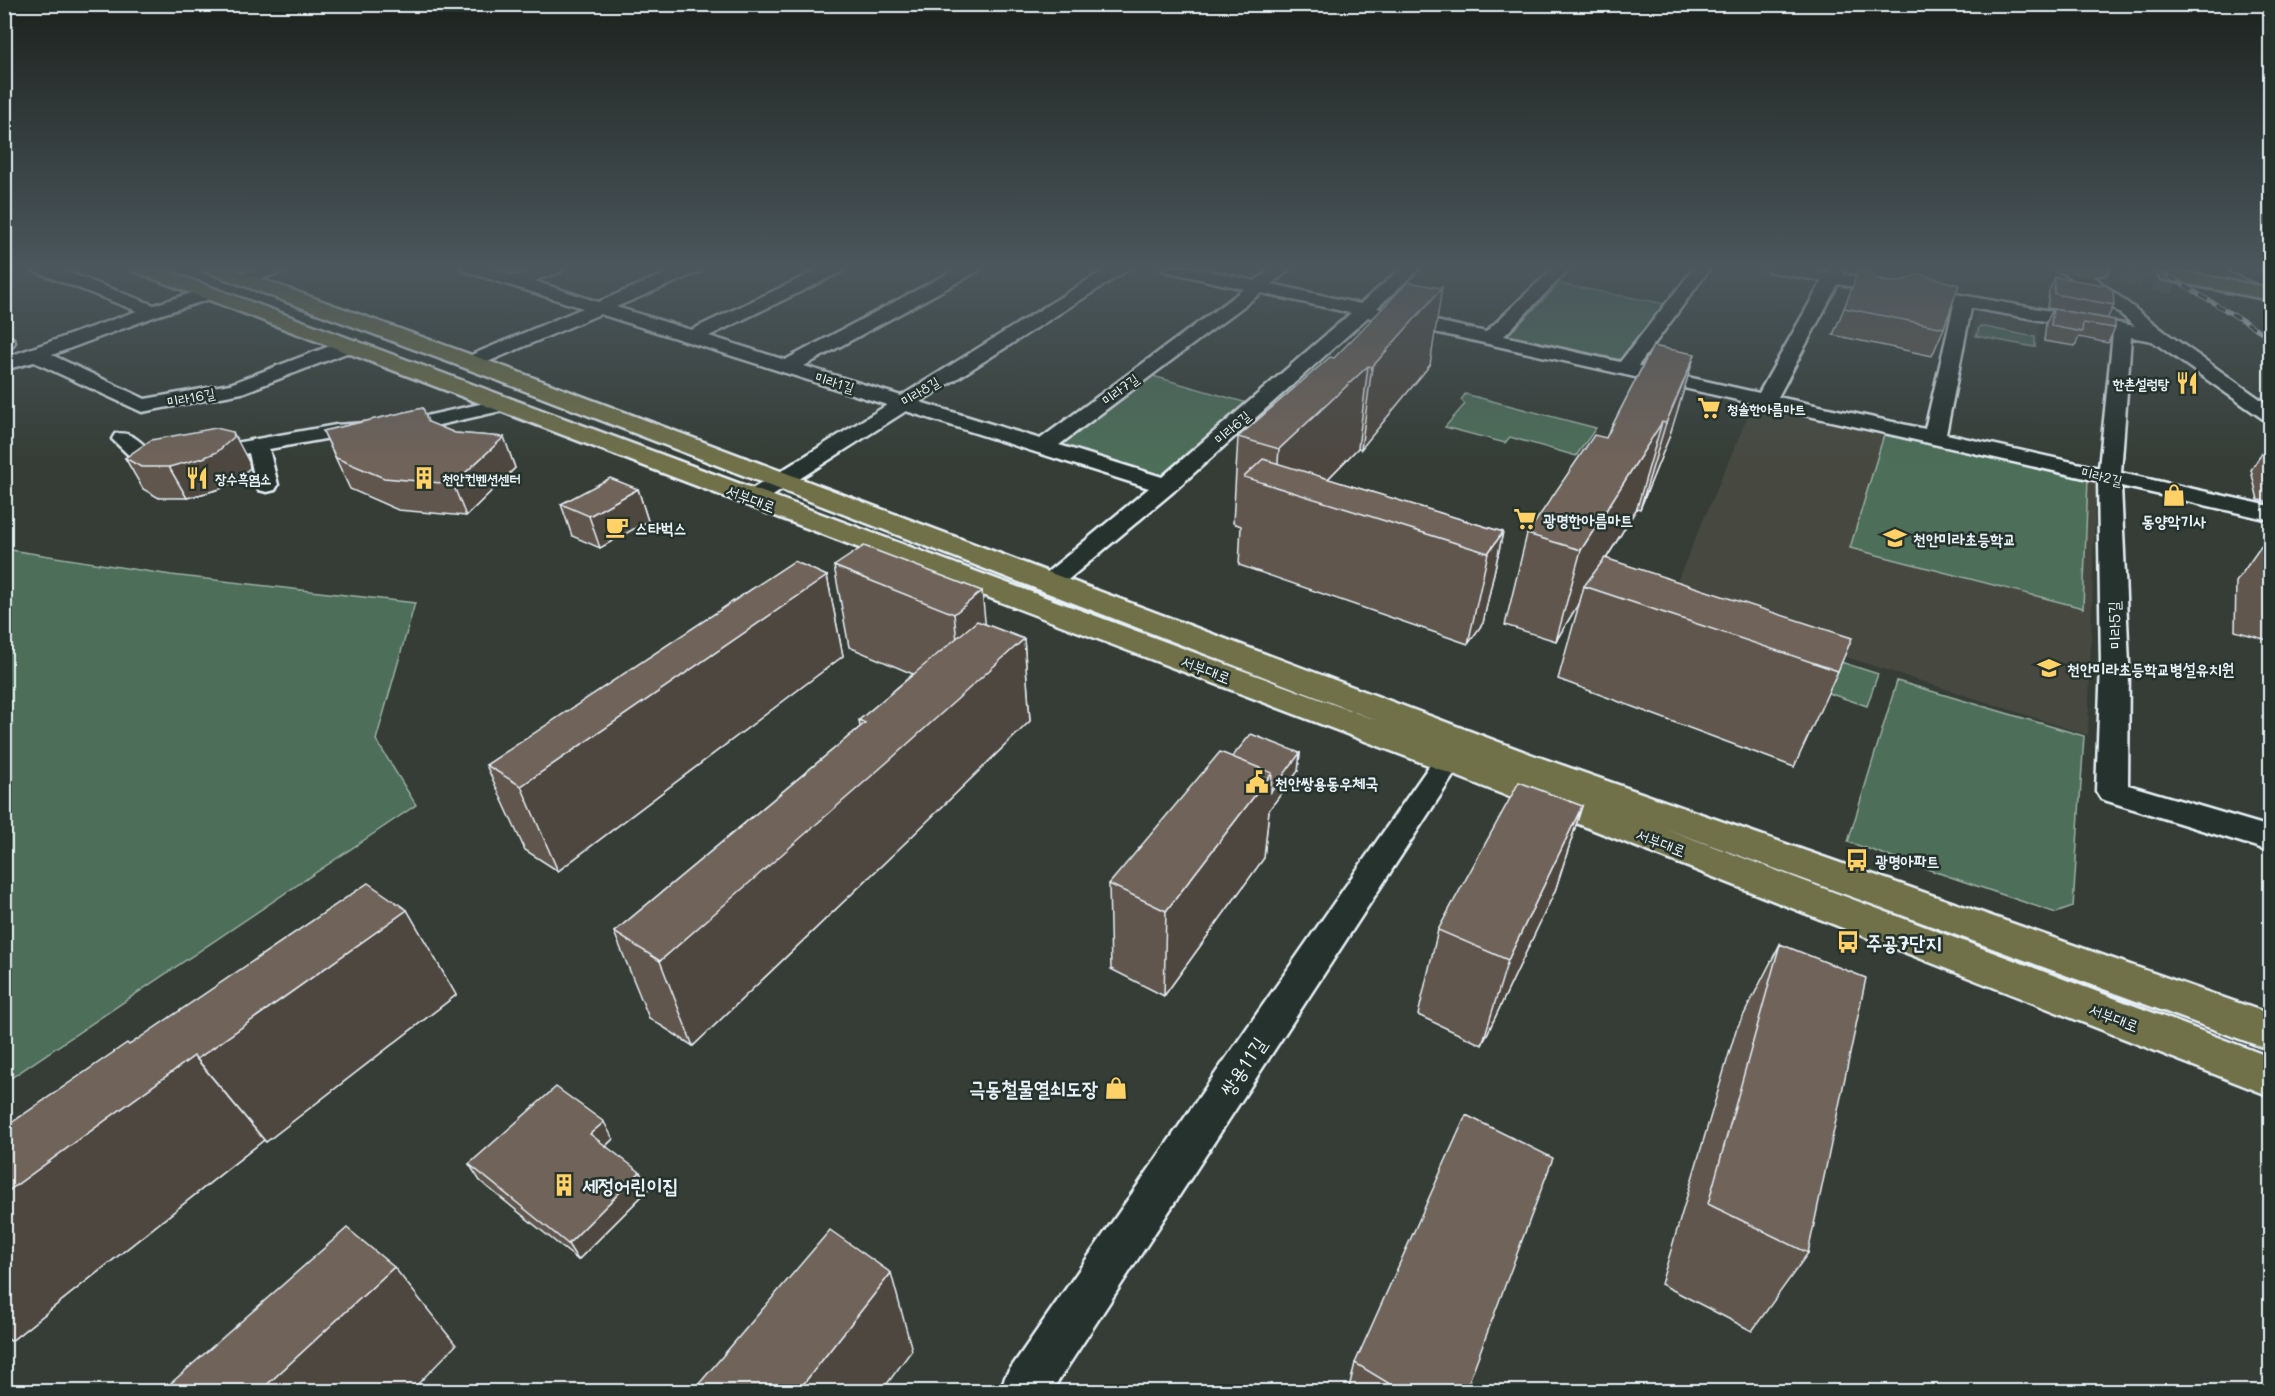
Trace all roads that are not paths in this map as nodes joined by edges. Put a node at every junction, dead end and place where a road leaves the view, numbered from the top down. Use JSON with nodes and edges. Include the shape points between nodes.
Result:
{"nodes":[{"id":1,"x":97,"y":332,"type":"edge"},
{"id":2,"x":323,"y":332,"type":"edge"},
{"id":3,"x":389,"y":332,"type":"edge"},
{"id":4,"x":542,"y":332,"type":"edge"},
{"id":5,"x":677,"y":332,"type":"edge"},
{"id":6,"x":702,"y":332,"type":"edge"},
{"id":7,"x":851,"y":332,"type":"edge"},
{"id":8,"x":1015,"y":332,"type":"edge"},
{"id":9,"x":1196,"y":332,"type":"edge"},
{"id":10,"x":1340,"y":332,"type":"edge"},
{"id":11,"x":1460,"y":332,"type":"edge"},
{"id":12,"x":1497,"y":332,"type":"edge"},
{"id":13,"x":1653,"y":332,"type":"edge"},
{"id":14,"x":1803,"y":332,"type":"edge"},
{"id":15,"x":1957,"y":332,"type":"edge"},
{"id":16,"x":2122,"y":332,"type":"edge"},
{"id":17,"x":2138,"y":332,"type":"edge"},
{"id":18,"x":2153,"y":332,"type":"edge"},
{"id":19,"x":2158,"y":336,"type":"junction"},
{"id":20,"x":692,"y":337,"type":"junction"},
{"id":21,"x":1490,"y":339,"type":"junction"},
{"id":22,"x":350,"y":345,"type":"junction"},
{"id":23,"x":36,"y":355,"type":"junction"},
{"id":24,"x":471,"y":362,"type":"junction"},
{"id":25,"x":4,"y":364,"type":"edge"},
{"id":26,"x":787,"y":367,"type":"junction"},
{"id":27,"x":1625,"y":369,"type":"junction"},
{"id":28,"x":1765,"y":400,"type":"junction"},
{"id":29,"x":903,"y":402,"type":"junction"},
{"id":30,"x":507,"y":404,"type":"junction"},
{"id":31,"x":2271,"y":415,"type":"edge"},
{"id":32,"x":408,"y":426,"type":"junction"},
{"id":33,"x":1934,"y":438,"type":"junction"},
{"id":34,"x":123,"y":439,"type":"dead end"},
{"id":35,"x":258,"y":447,"type":"junction"},
{"id":36,"x":1043,"y":447,"type":"junction"},
{"id":37,"x":317,"y":455,"type":"dead end"},
{"id":38,"x":2109,"y":477,"type":"junction"},
{"id":39,"x":781,"y":481,"type":"junction"},
{"id":40,"x":267,"y":485,"type":"dead end"},
{"id":41,"x":1166,"y":486,"type":"junction"},
{"id":42,"x":752,"y":499,"type":"junction"},
{"id":43,"x":2271,"y":513,"type":"edge"},
{"id":44,"x":1048,"y":584,"type":"junction"},
{"id":45,"x":1455,"y":750,"type":"junction"},
{"id":46,"x":2271,"y":839,"type":"edge"},
{"id":47,"x":2227,"y":1017,"type":"junction"},
{"id":48,"x":2271,"y":1018,"type":"edge"},
{"id":49,"x":2267,"y":1066,"type":"edge"},
{"id":50,"x":1023,"y":1392,"type":"edge"}],
"edges":[{"from":1,"to":23,"type":"street"},
{"from":2,"to":22,"type":"main road","name":"서부대로"},
{"from":3,"to":24,"type":"main road","name":"서부대로"},
{"from":4,"to":24,"type":"street"},
{"from":5,"to":20,"type":"street","name":"미라1길"},
{"from":6,"to":20,"type":"street"},
{"from":7,"to":26,"type":"street"},
{"from":8,"to":29,"type":"street","name":"미라8길"},
{"from":9,"to":36,"type":"street","name":"미라7길"},
{"from":10,"to":41,"type":"street","name":"미라6길"},
{"from":11,"to":21,"type":"street","name":"미라2길"},
{"from":12,"to":21,"type":"street"},
{"from":13,"to":27,"type":"street"},
{"from":14,"to":28,"type":"street"},
{"from":15,"to":33,"type":"street"},
{"from":16,"to":38,"type":"street","name":"미라5길"},
{"from":17,"to":19,"type":"street"},
{"from":18,"to":19,"type":"street"},
{"from":19,"to":31,"type":"street"},
{"from":20,"to":26,"type":"street","name":"미라1길"},
{"from":21,"to":27,"type":"street","name":"미라2길"},
{"from":22,"to":23,"type":"street","name":"미라16길","via":[[235,389],[142,406]]},
{"from":22,"to":30,"type":"main road","name":"서부대로"},
{"from":23,"to":25,"type":"street"},
{"from":24,"to":39,"type":"main road","name":"서부대로"},
{"from":26,"to":29,"type":"street","name":"미라1길"},
{"from":27,"to":28,"type":"street","name":"미라2길"},
{"from":28,"to":33,"type":"street","name":"미라2길"},
{"from":29,"to":36,"type":"street","name":"미라1길"},
{"from":29,"to":39,"type":"street","name":"미라8길"},
{"from":30,"to":32,"type":"street"},
{"from":30,"to":42,"type":"main road","name":"서부대로"},
{"from":32,"to":35,"type":"street","via":[[336,431]]},
{"from":32,"to":37,"type":"street"},
{"from":33,"to":38,"type":"street","name":"미라2길"},
{"from":34,"to":35,"type":"street","via":[[151,464]]},
{"from":35,"to":40,"type":"street"},
{"from":36,"to":41,"type":"street","name":"미라1길"},
{"from":38,"to":43,"type":"street","name":"미라2길"},
{"from":38,"to":46,"type":"street","name":"미라5길","via":[[2115,664],[2112,791]]},
{"from":39,"to":42,"type":"street","name":"미라8길"},
{"from":39,"to":44,"type":"main road","name":"서부대로"},
{"from":41,"to":44,"type":"street","name":"미라6길"},
{"from":42,"to":45,"type":"main road","name":"서부대로"},
{"from":44,"to":45,"type":"main road","name":"서부대로"},
{"from":45,"to":47,"type":"main road","name":"서부대로"},
{"from":45,"to":49,"type":"main road","name":"서부대로"},
{"from":45,"to":50,"type":"street","name":"쌍용11길"},
{"from":47,"to":48,"type":"main road"},
{"from":47,"to":49,"type":"main road","name":"서부대로"}]}
